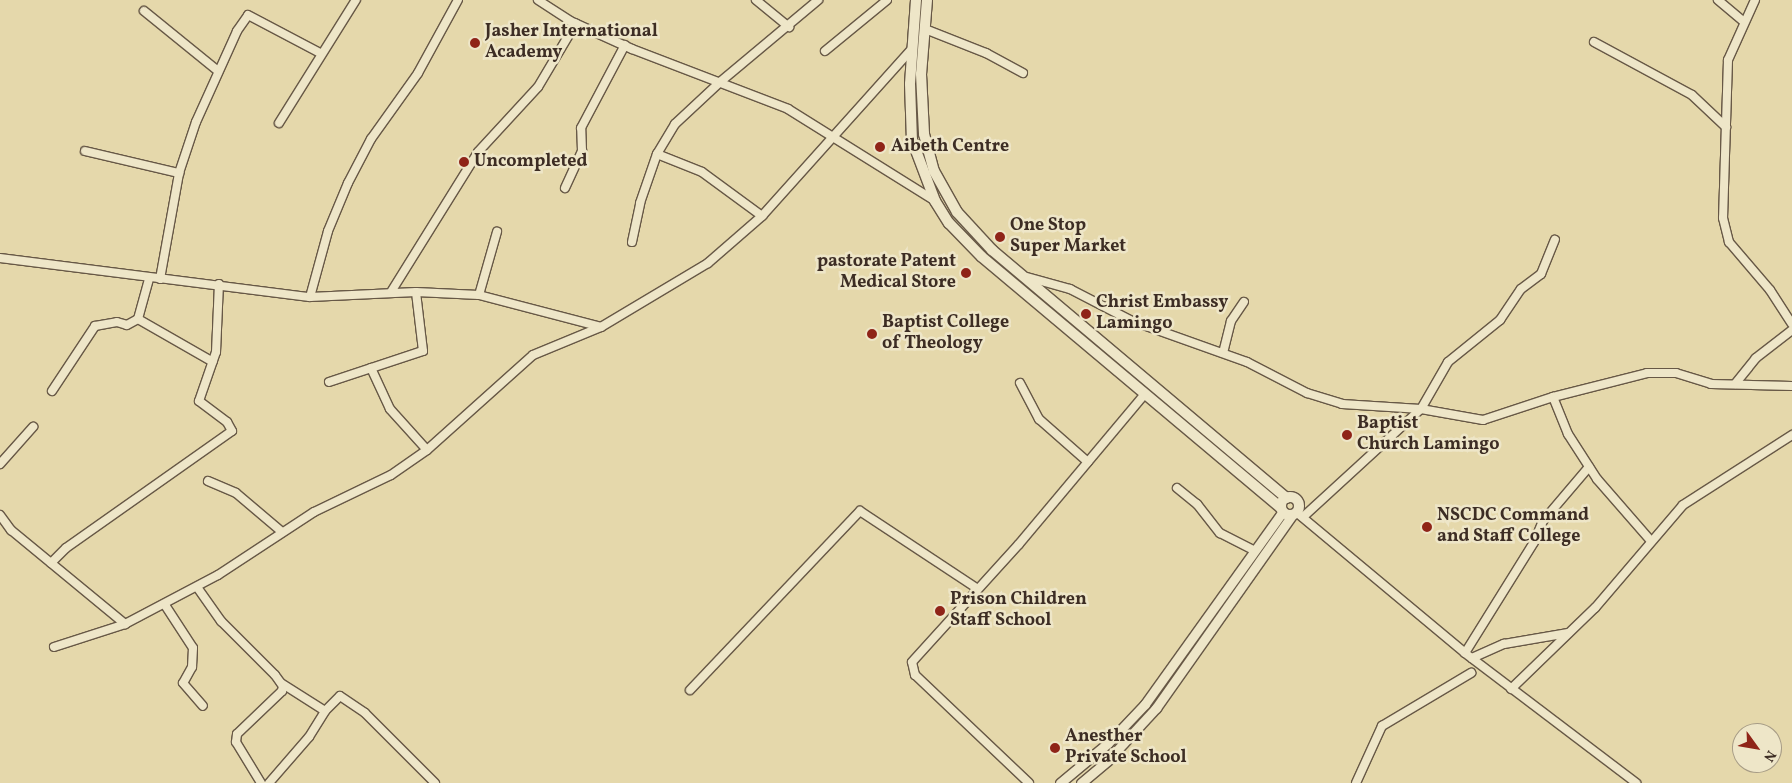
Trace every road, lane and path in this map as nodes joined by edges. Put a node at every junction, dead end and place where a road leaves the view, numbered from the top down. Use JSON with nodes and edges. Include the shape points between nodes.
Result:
{"nodes":[{"id":1,"x":356,"y":0,"type":"edge"},
{"id":2,"x":458,"y":0,"type":"edge"},
{"id":3,"x":538,"y":0,"type":"edge"},
{"id":4,"x":756,"y":0,"type":"edge"},
{"id":5,"x":818,"y":0,"type":"edge"},
{"id":6,"x":887,"y":0,"type":"edge"},
{"id":7,"x":916,"y":0,"type":"edge"},
{"id":8,"x":927,"y":0,"type":"edge"},
{"id":9,"x":1718,"y":0,"type":"edge"},
{"id":10,"x":1755,"y":0,"type":"edge"},
{"id":11,"x":144,"y":11,"type":"dead end"},
{"id":12,"x":1743,"y":21,"type":"junction"},
{"id":13,"x":576,"y":23,"type":"junction"},
{"id":14,"x":789,"y":27,"type":"junction"},
{"id":15,"x":925,"y":29,"type":"junction"},
{"id":16,"x":1594,"y":42,"type":"dead end"},
{"id":17,"x":624,"y":46,"type":"junction"},
{"id":18,"x":912,"y":49,"type":"junction"},
{"id":19,"x":824,"y":51,"type":"dead end"},
{"id":20,"x":320,"y":53,"type":"junction"},
{"id":21,"x":218,"y":71,"type":"junction"},
{"id":22,"x":1023,"y":73,"type":"dead end"},
{"id":23,"x":720,"y":82,"type":"junction"},
{"id":24,"x":279,"y":123,"type":"dead end"},
{"id":25,"x":1726,"y":127,"type":"junction"},
{"id":26,"x":833,"y":136,"type":"junction"},
{"id":27,"x":85,"y":151,"type":"dead end"},
{"id":28,"x":657,"y":154,"type":"junction"},
{"id":29,"x":179,"y":173,"type":"junction"},
{"id":30,"x":565,"y":188,"type":"dead end"},
{"id":31,"x":935,"y":201,"type":"junction"},
{"id":32,"x":762,"y":216,"type":"junction"},
{"id":33,"x":497,"y":232,"type":"dead end"},
{"id":34,"x":1556,"y":240,"type":"dead end"},
{"id":35,"x":632,"y":242,"type":"dead end"},
{"id":36,"x":0,"y":258,"type":"edge"},
{"id":37,"x":1027,"y":278,"type":"junction"},
{"id":38,"x":148,"y":279,"type":"junction"},
{"id":39,"x":160,"y":279,"type":"junction"},
{"id":40,"x":219,"y":284,"type":"junction"},
{"id":41,"x":391,"y":292,"type":"junction"},
{"id":42,"x":416,"y":292,"type":"junction"},
{"id":43,"x":478,"y":295,"type":"junction"},
{"id":44,"x":310,"y":297,"type":"junction"},
{"id":45,"x":1244,"y":302,"type":"dead end"},
{"id":46,"x":138,"y":319,"type":"junction"},
{"id":47,"x":1792,"y":324,"type":"edge"},
{"id":48,"x":601,"y":327,"type":"junction"},
{"id":49,"x":1792,"y":330,"type":"edge"},
{"id":50,"x":1223,"y":353,"type":"junction"},
{"id":51,"x":213,"y":362,"type":"junction"},
{"id":52,"x":371,"y":368,"type":"junction"},
{"id":53,"x":329,"y":382,"type":"dead end"},
{"id":54,"x":1020,"y":383,"type":"dead end"},
{"id":55,"x":1735,"y":384,"type":"junction"},
{"id":56,"x":1792,"y":386,"type":"edge"},
{"id":57,"x":52,"y":391,"type":"dead end"},
{"id":58,"x":1145,"y":394,"type":"junction"},
{"id":59,"x":1553,"y":397,"type":"junction"},
{"id":60,"x":1421,"y":409,"type":"junction"},
{"id":61,"x":33,"y":427,"type":"dead end"},
{"id":62,"x":1792,"y":435,"type":"edge"},
{"id":63,"x":427,"y":450,"type":"junction"},
{"id":64,"x":1088,"y":462,"type":"junction"},
{"id":65,"x":0,"y":464,"type":"edge"},
{"id":66,"x":1589,"y":467,"type":"junction"},
{"id":67,"x":208,"y":481,"type":"dead end"},
{"id":68,"x":1177,"y":488,"type":"dead end"},
{"id":69,"x":1287,"y":498,"type":"junction"},
{"id":70,"x":1291,"y":513,"type":"junction"},
{"id":71,"x":0,"y":515,"type":"edge"},
{"id":72,"x":282,"y":532,"type":"junction"},
{"id":73,"x":1652,"y":541,"type":"junction"},
{"id":74,"x":1254,"y":550,"type":"junction"},
{"id":75,"x":51,"y":563,"type":"junction"},
{"id":76,"x":197,"y":587,"type":"junction"},
{"id":77,"x":978,"y":589,"type":"junction"},
{"id":78,"x":165,"y":605,"type":"junction"},
{"id":79,"x":125,"y":624,"type":"junction"},
{"id":80,"x":1568,"y":632,"type":"junction"},
{"id":81,"x":54,"y":646,"type":"dead end"},
{"id":82,"x":1465,"y":653,"type":"junction"},
{"id":83,"x":1472,"y":658,"type":"junction"},
{"id":84,"x":1471,"y":673,"type":"dead end"},
{"id":85,"x":281,"y":683,"type":"junction"},
{"id":86,"x":1511,"y":689,"type":"junction"},
{"id":87,"x":690,"y":690,"type":"dead end"},
{"id":88,"x":203,"y":706,"type":"dead end"},
{"id":89,"x":325,"y":711,"type":"junction"},
{"id":90,"x":261,"y":783,"type":"edge"},
{"id":91,"x":269,"y":783,"type":"edge"},
{"id":92,"x":435,"y":783,"type":"edge"},
{"id":93,"x":1029,"y":783,"type":"edge"},
{"id":94,"x":1060,"y":783,"type":"edge"},
{"id":95,"x":1081,"y":783,"type":"edge"},
{"id":96,"x":1356,"y":783,"type":"edge"},
{"id":97,"x":1636,"y":783,"type":"edge"}],
"edges":[{"from":1,"to":20,"type":"street"},
{"from":2,"to":44,"type":"street","via":[[418,73],[371,139],[348,183],[328,231]]},
{"from":3,"to":13,"type":"street"},
{"from":4,"to":14,"type":"street"},
{"from":5,"to":14,"type":"street"},
{"from":6,"to":19,"type":"street"},
{"from":7,"to":18,"type":"main road"},
{"from":8,"to":15,"type":"main road"},
{"from":9,"to":12,"type":"street"},
{"from":10,"to":12,"type":"street"},
{"from":11,"to":21,"type":"street"},
{"from":12,"to":25,"type":"street","via":[[1728,60]]},
{"from":13,"to":17,"type":"street"},
{"from":13,"to":41,"type":"street","via":[[538,87],[478,152]]},
{"from":14,"to":23,"type":"street"},
{"from":15,"to":22,"type":"street","via":[[986,53]]},
{"from":15,"to":37,"type":"main road","via":[[922,116],[934,171],[968,227]]},
{"from":16,"to":25,"type":"street","via":[[1687,92]]},
{"from":17,"to":23,"type":"street"},
{"from":17,"to":30,"type":"street","via":[[581,128],[582,151]]},
{"from":18,"to":26,"type":"street"},
{"from":18,"to":31,"type":"main road","via":[[909,106],[912,140]]},
{"from":20,"to":21,"type":"street","via":[[248,15]]},
{"from":20,"to":24,"type":"street"},
{"from":21,"to":29,"type":"street"},
{"from":23,"to":26,"type":"street","via":[[788,109]]},
{"from":23,"to":28,"type":"street","via":[[675,124]]},
{"from":25,"to":47,"type":"street","via":[[1724,230],[1734,249],[1770,290]]},
{"from":26,"to":31,"type":"street","via":[[909,188]]},
{"from":26,"to":32,"type":"street"},
{"from":27,"to":29,"type":"street"},
{"from":28,"to":32,"type":"street","via":[[702,172]]},
{"from":28,"to":35,"type":"street","via":[[640,204]]},
{"from":29,"to":39,"type":"street"},
{"from":31,"to":58,"type":"main road","via":[[949,223],[982,257]]},
{"from":32,"to":48,"type":"street","via":[[708,263]]},
{"from":33,"to":43,"type":"street"},
{"from":34,"to":60,"type":"street","via":[[1541,274],[1521,289],[1500,320],[1448,362]]},
{"from":36,"to":38,"type":"street"},
{"from":37,"to":50,"type":"street","via":[[1070,289],[1132,321]]},
{"from":37,"to":69,"type":"main road"},
{"from":38,"to":39,"type":"street"},
{"from":38,"to":46,"type":"street"},
{"from":39,"to":40,"type":"street"},
{"from":40,"to":44,"type":"street"},
{"from":40,"to":51,"type":"street","via":[[218,341]]},
{"from":41,"to":42,"type":"street"},
{"from":41,"to":44,"type":"street"},
{"from":42,"to":43,"type":"street"},
{"from":42,"to":52,"type":"street","via":[[423,351]]},
{"from":43,"to":48,"type":"street"},
{"from":45,"to":50,"type":"street","via":[[1231,321]]},
{"from":46,"to":51,"type":"street"},
{"from":46,"to":57,"type":"street","via":[[127,325],[117,322],[95,326]]},
{"from":48,"to":63,"type":"street","via":[[533,354]]},
{"from":49,"to":55,"type":"street","via":[[1756,358]]},
{"from":50,"to":60,"type":"street","via":[[1330,401]]},
{"from":51,"to":75,"type":"street","via":[[199,401],[232,426],[228,437],[66,548]]},
{"from":52,"to":53,"type":"street"},
{"from":52,"to":63,"type":"street","via":[[390,409]]},
{"from":54,"to":64,"type":"street","via":[[1039,419]]},
{"from":55,"to":56,"type":"street"},
{"from":55,"to":59,"type":"street","via":[[1701,382],[1662,372],[1618,378]]},
{"from":58,"to":64,"type":"street"},
{"from":58,"to":70,"type":"main road"},
{"from":59,"to":60,"type":"street","via":[[1483,420]]},
{"from":59,"to":66,"type":"street","via":[[1568,434]]},
{"from":60,"to":70,"type":"street"},
{"from":61,"to":65,"type":"street"},
{"from":62,"to":73,"type":"street","via":[[1683,505]]},
{"from":63,"to":72,"type":"street","via":[[391,475],[314,512]]},
{"from":64,"to":77,"type":"street"},
{"from":66,"to":73,"type":"street"},
{"from":66,"to":82,"type":"street","via":[[1543,521],[1534,542]]},
{"from":67,"to":72,"type":"street","via":[[236,493]]},
{"from":68,"to":74,"type":"street","via":[[1197,504],[1220,533]]},
{"from":69,"to":70,"type":"main road"},
{"from":69,"to":70,"type":"main road","via":[[1297,502]]},
{"from":70,"to":74,"type":"street"},
{"from":70,"to":82,"type":"street"},
{"from":70,"to":95,"type":"street","via":[[1156,708],[1126,742]]},
{"from":71,"to":75,"type":"street","via":[[11,530]]},
{"from":72,"to":76,"type":"street"},
{"from":73,"to":80,"type":"street","via":[[1610,592]]},
{"from":74,"to":94,"type":"street","via":[[1145,704],[1108,743]]},
{"from":75,"to":79,"type":"street"},
{"from":76,"to":78,"type":"street"},
{"from":76,"to":85,"type":"street","via":[[221,621]]},
{"from":77,"to":87,"type":"street","via":[[860,511]]},
{"from":77,"to":93,"type":"street","via":[[912,662],[912,670]]},
{"from":78,"to":79,"type":"street"},
{"from":78,"to":88,"type":"street","via":[[193,648],[192,667],[183,682]]},
{"from":79,"to":81,"type":"street"},
{"from":80,"to":83,"type":"street","via":[[1504,644]]},
{"from":80,"to":86,"type":"street"},
{"from":82,"to":83,"type":"street"},
{"from":83,"to":86,"type":"street"},
{"from":84,"to":96,"type":"street","via":[[1382,726]]},
{"from":85,"to":89,"type":"street"},
{"from":85,"to":90,"type":"street","via":[[282,691],[237,734],[236,742]]},
{"from":86,"to":97,"type":"street"},
{"from":89,"to":91,"type":"street","via":[[309,737]]},
{"from":89,"to":92,"type":"street","via":[[340,696],[365,713]]}]}
